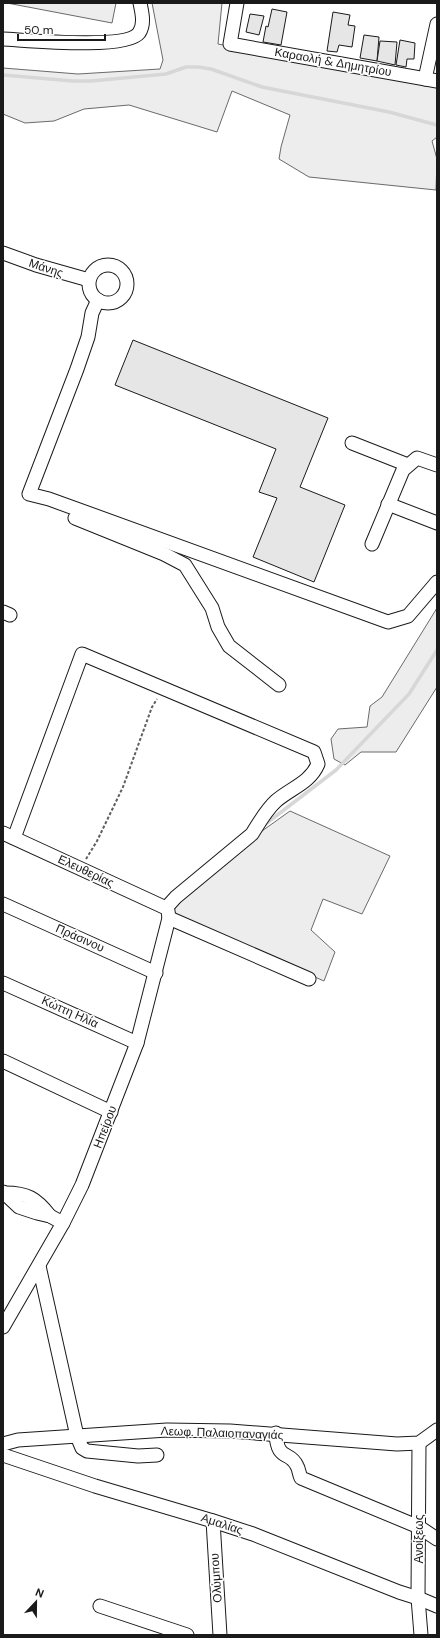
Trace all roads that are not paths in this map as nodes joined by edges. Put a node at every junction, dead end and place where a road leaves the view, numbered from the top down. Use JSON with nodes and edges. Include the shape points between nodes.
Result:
{"nodes":[{"id":1,"x":140,"y":3,"type":"edge"},
{"id":2,"x":237,"y":3,"type":"edge"},
{"id":3,"x":437,"y":24,"type":"edge"},
{"id":4,"x":3,"y":39,"type":"edge"},
{"id":5,"x":431,"y":80,"type":"edge"},
{"id":6,"x":3,"y":253,"type":"edge"},
{"id":7,"x":89,"y":280,"type":"junction"},
{"id":8,"x":98,"y":300,"type":"junction"},
{"id":9,"x":352,"y":443,"type":"dead end"},
{"id":10,"x":408,"y":465,"type":"junction"},
{"id":11,"x":437,"y":465,"type":"edge"},
{"id":12,"x":29,"y":494,"type":"junction"},
{"id":13,"x":388,"y":504,"type":"junction"},
{"id":14,"x":437,"y":523,"type":"edge"},
{"id":15,"x":372,"y":544,"type":"dead end"},
{"id":16,"x":437,"y":582,"type":"edge"},
{"id":17,"x":278,"y":684,"type":"dead end"},
{"id":18,"x":8,"y":836,"type":"edge"},
{"id":19,"x":3,"y":904,"type":"edge"},
{"id":20,"x":168,"y":912,"type":"junction"},
{"id":21,"x":156,"y":973,"type":"junction"},
{"id":22,"x":309,"y":979,"type":"dead end"},
{"id":23,"x":3,"y":983,"type":"edge"},
{"id":24,"x":138,"y":1043,"type":"junction"},
{"id":25,"x":3,"y":1061,"type":"edge"},
{"id":26,"x":111,"y":1112,"type":"junction"},
{"id":27,"x":4,"y":1195,"type":"edge"},
{"id":28,"x":63,"y":1223,"type":"junction"},
{"id":29,"x":39,"y":1266,"type":"junction"},
{"id":30,"x":3,"y":1327,"type":"edge"},
{"id":31,"x":437,"y":1430,"type":"edge"},
{"id":32,"x":276,"y":1433,"type":"junction"},
{"id":33,"x":77,"y":1436,"type":"junction"},
{"id":34,"x":419,"y":1443,"type":"junction"},
{"id":35,"x":3,"y":1444,"type":"edge"},
{"id":36,"x":3,"y":1455,"type":"edge"},
{"id":37,"x":157,"y":1456,"type":"dead end"},
{"id":38,"x":213,"y":1521,"type":"junction"},
{"id":39,"x":419,"y":1527,"type":"junction"},
{"id":40,"x":437,"y":1539,"type":"edge"},
{"id":41,"x":418,"y":1598,"type":"junction"},
{"id":42,"x":100,"y":1606,"type":"dead end"},
{"id":43,"x":437,"y":1606,"type":"edge"},
{"id":44,"x":186,"y":1635,"type":"edge"},
{"id":45,"x":220,"y":1635,"type":"edge"},
{"id":46,"x":421,"y":1635,"type":"edge"}],
"edges":[{"from":1,"to":4,"type":"street","via":[[142,26],[138,34],[129,39],[76,43]]},
{"from":2,"to":5,"type":"street","name":"Καραολή & Δημητρίου","via":[[230,44]]},
{"from":3,"to":5,"type":"street"},
{"from":6,"to":7,"type":"street","name":"Μάνης"},
{"from":7,"to":8,"type":"street","via":[[92,295]]},
{"from":7,"to":8,"type":"street","via":[[94,271],[103,265],[113,265],[122,271],[127,279],[127,288],[123,296],[115,302],[106,303]]},
{"from":8,"to":12,"type":"street","via":[[77,368]]},
{"from":9,"to":10,"type":"street"},
{"from":10,"to":11,"type":"street","via":[[417,458]]},
{"from":10,"to":13,"type":"street","via":[[403,470]]},
{"from":12,"to":16,"type":"street","via":[[388,622],[408,616]]},
{"from":12,"to":17,"type":"street","via":[[28,498],[186,565],[209,604],[229,646]]},
{"from":13,"to":14,"type":"street"},
{"from":13,"to":15,"type":"street"},
{"from":18,"to":20,"type":"street","name":"Ελευθερίας"},
{"from":18,"to":20,"type":"street","via":[[82,654],[314,752],[318,764],[306,781],[276,801],[252,834],[176,898]]},
{"from":19,"to":21,"type":"street","name":"Πράσινου"},
{"from":20,"to":21,"type":"street","name":"Ηπείρου"},
{"from":20,"to":22,"type":"street","name":"Ελευθερίας"},
{"from":21,"to":24,"type":"street","name":"Ηπείρου"},
{"from":23,"to":24,"type":"street","name":"Κώττη Ηλία"},
{"from":24,"to":26,"type":"street","name":"Ηπείρου"},
{"from":25,"to":26,"type":"street"},
{"from":26,"to":28,"type":"street","name":"Ηπείρου"},
{"from":27,"to":28,"type":"street","via":[[19,1207],[50,1216]]},
{"from":28,"to":29,"type":"street","name":"Ηπείρου"},
{"from":29,"to":30,"type":"street","name":"Ηπείρου"},
{"from":29,"to":33,"type":"street"},
{"from":31,"to":34,"type":"street"},
{"from":32,"to":33,"type":"street","name":"Λεωφ. Παλαιοπαναγιάς","via":[[167,1430]]},
{"from":32,"to":34,"type":"street","name":"Λεωφ. Παλαιοπαναγιάς","via":[[397,1444]]},
{"from":32,"to":39,"type":"street","via":[[276,1445],[280,1453],[294,1461],[301,1478]]},
{"from":33,"to":35,"type":"street","name":"Λεωφ. Παλαιοπαναγιάς","via":[[18,1440]]},
{"from":33,"to":37,"type":"street","via":[[82,1448],[87,1451]]},
{"from":34,"to":39,"type":"street","name":"Ανοίξεως"},
{"from":36,"to":38,"type":"street","name":"Αμαλίας"},
{"from":38,"to":41,"type":"street","name":"Αμαλίας"},
{"from":38,"to":45,"type":"street","name":"Ολύμπου"},
{"from":39,"to":40,"type":"street"},
{"from":39,"to":41,"type":"street","name":"Ανοίξεως"},
{"from":41,"to":43,"type":"street","name":"Αμαλίας"},
{"from":41,"to":46,"type":"street","name":"Ανοίξεως"},
{"from":42,"to":44,"type":"street"}]}
